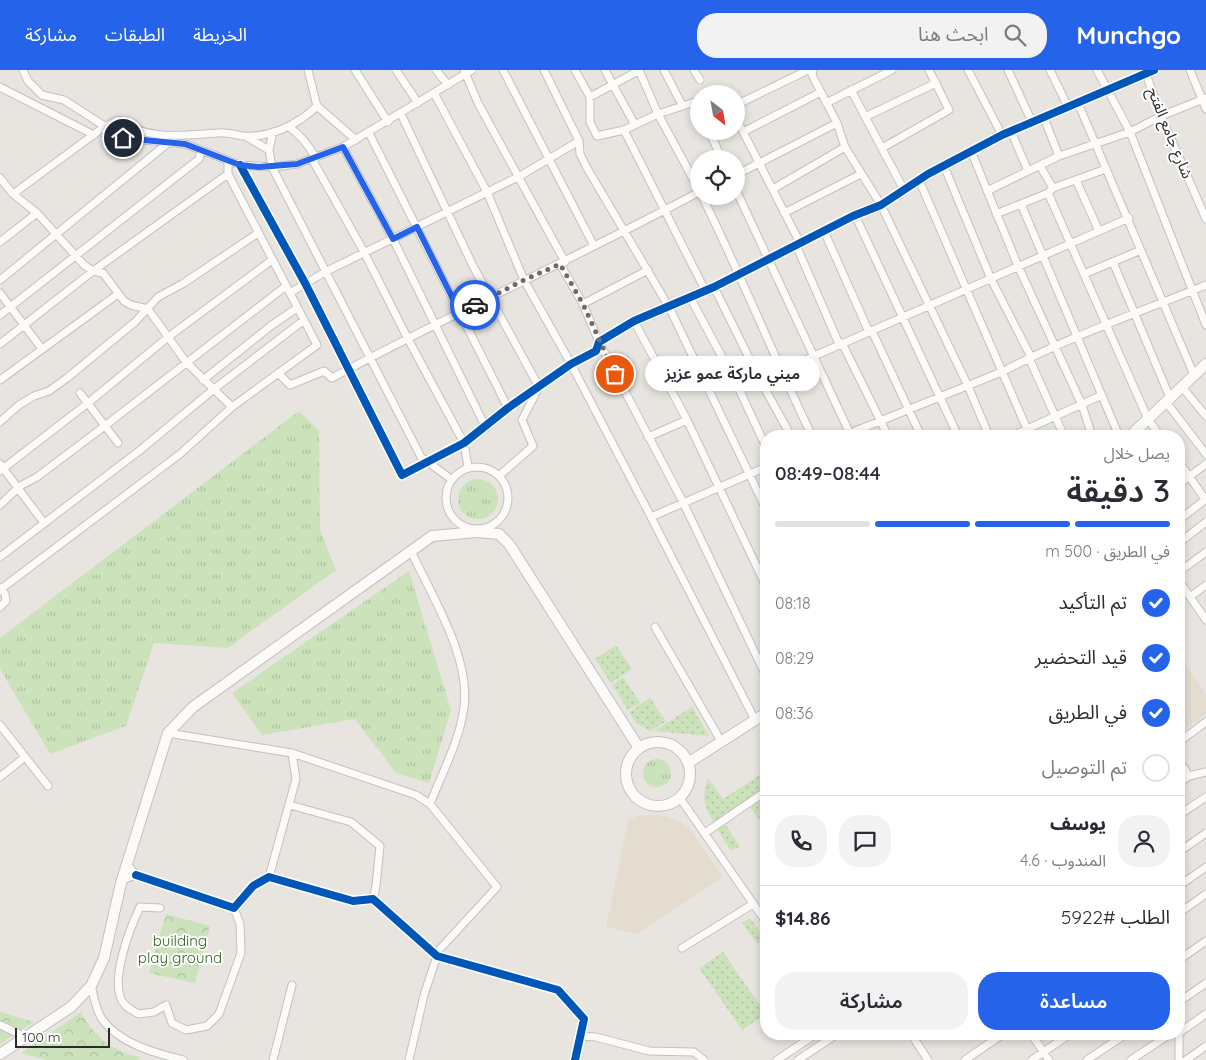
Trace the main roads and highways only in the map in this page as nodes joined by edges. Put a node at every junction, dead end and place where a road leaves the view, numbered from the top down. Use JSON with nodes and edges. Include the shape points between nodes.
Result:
{"nodes":[{"id":1,"x":1201,"y":372,"type":"edge"},
{"id":2,"x":1136,"y":430,"type":"edge"},
{"id":3,"x":760,"y":716,"type":"edge"},
{"id":4,"x":639,"y":748,"type":"junction"},
{"id":5,"x":688,"y":763,"type":"junction"},
{"id":6,"x":0,"y":1054,"type":"edge"}],
"edges":[{"from":1,"to":2,"type":"main road"},
{"from":3,"to":5,"type":"main road"},
{"from":4,"to":5,"type":"main road","via":[[648,744],[667,744],[676,748]]},
{"from":4,"to":5,"type":"main road","via":[[627,765],[625,775],[627,786],[640,802],[661,806],[680,798],[689,782]]},
{"from":4,"to":6,"type":"main road","via":[[524,564],[498,534],[477,532],[432,536],[193,707],[168,733],[122,880],[104,958],[91,986],[71,1007]]}]}
